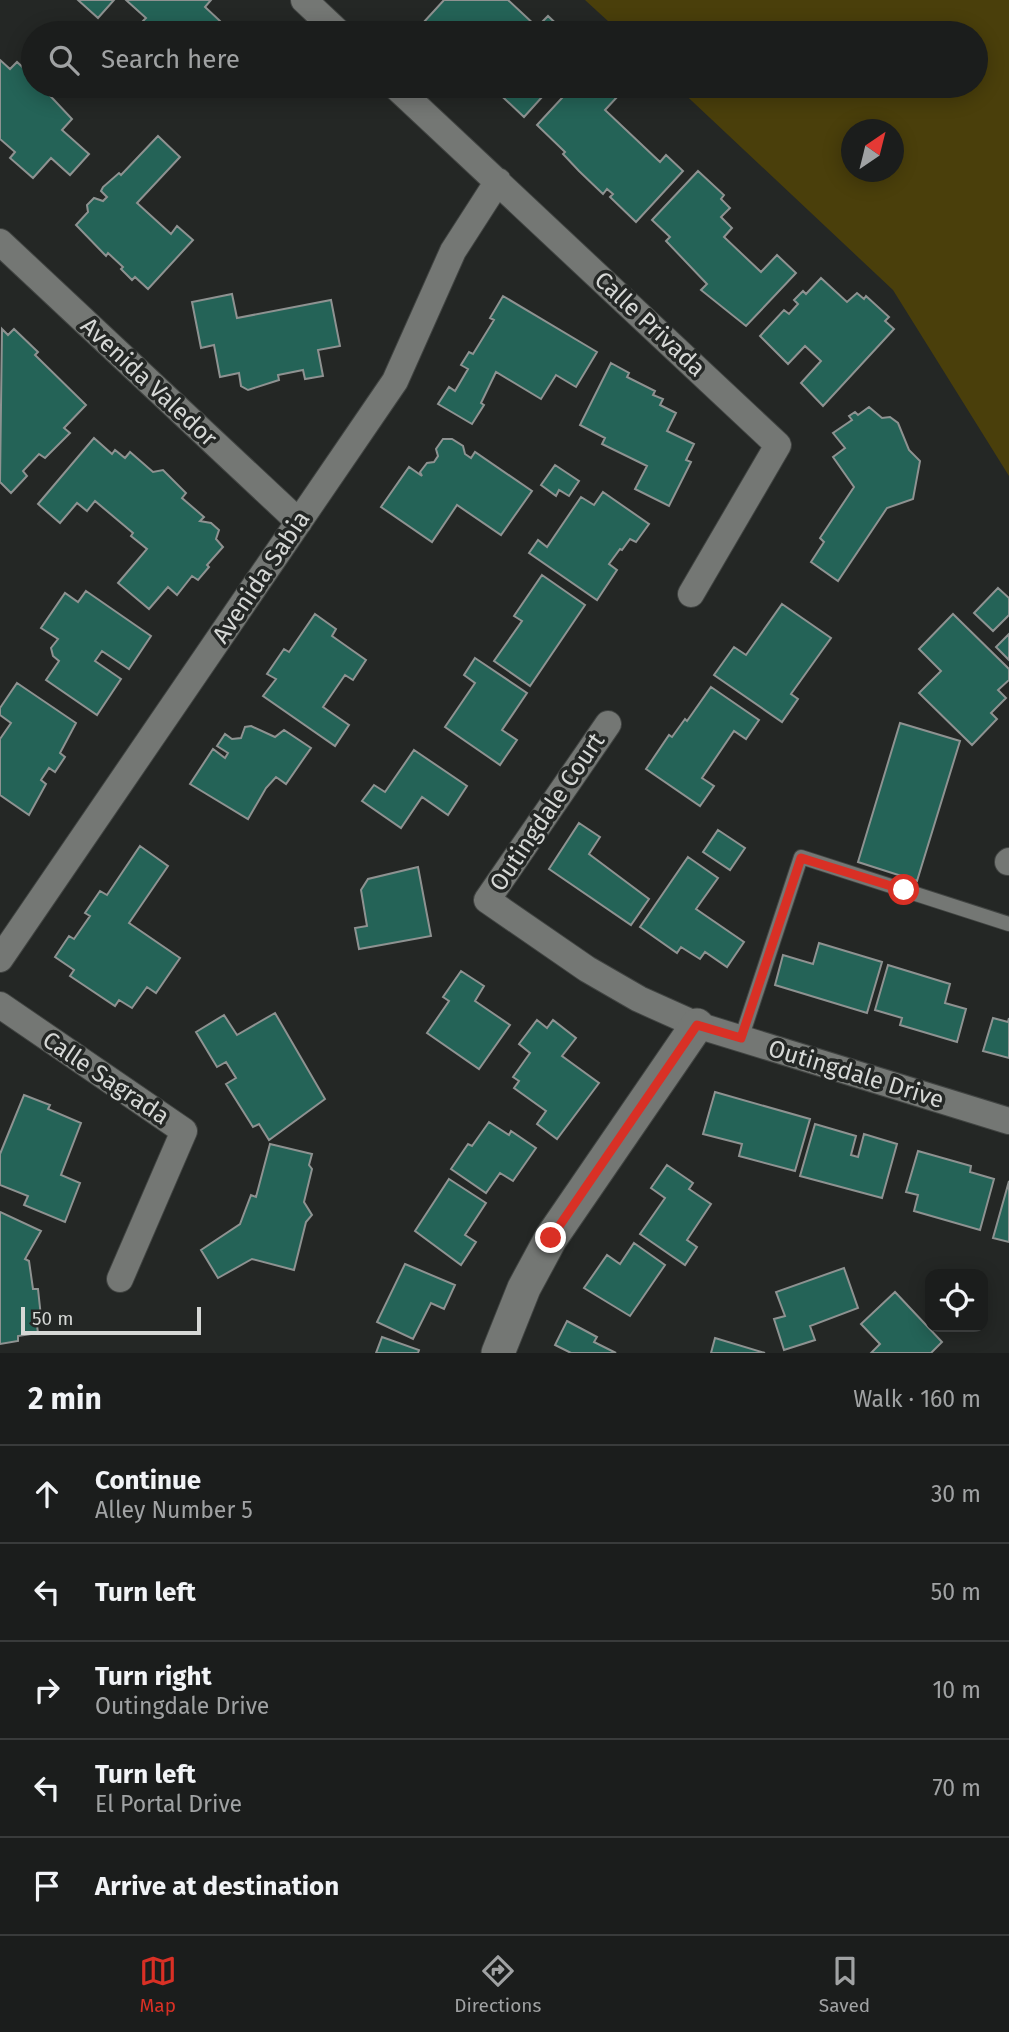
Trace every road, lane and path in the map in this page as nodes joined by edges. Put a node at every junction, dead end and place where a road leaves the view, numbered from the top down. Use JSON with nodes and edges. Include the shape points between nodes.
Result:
{"nodes":[{"id":1,"x":304,"y":0,"type":"edge"},
{"id":2,"x":326,"y":21,"type":"edge"},
{"id":3,"x":408,"y":98,"type":"edge"},
{"id":4,"x":498,"y":181,"type":"junction"},
{"id":5,"x":0,"y":242,"type":"edge"},
{"id":6,"x":299,"y":522,"type":"junction"},
{"id":7,"x":691,"y":594,"type":"dead end"},
{"id":8,"x":608,"y":724,"type":"dead end"},
{"id":9,"x":487,"y":900,"type":"joint"},
{"id":10,"x":1009,"y":924,"type":"edge"},
{"id":11,"x":0,"y":959,"type":"edge"},
{"id":12,"x":0,"y":1005,"type":"edge"},
{"id":13,"x":697,"y":1025,"type":"junction"},
{"id":14,"x":741,"y":1038,"type":"junction"},
{"id":15,"x":1009,"y":1121,"type":"edge"},
{"id":16,"x":120,"y":1279,"type":"dead end"},
{"id":17,"x":498,"y":1353,"type":"edge"}],
"edges":[{"from":1,"to":2,"type":"street"},
{"from":3,"to":4,"type":"street","name":"Calle Privada"},
{"from":4,"to":6,"type":"street","name":"Avenida Sabia","via":[[453,251],[395,381]]},
{"from":4,"to":7,"type":"street","name":"Calle Privada","via":[[778,444]]},
{"from":5,"to":6,"type":"street","name":"Avenida Valedor"},
{"from":6,"to":11,"type":"street","name":"Avenida Sabia"},
{"from":8,"to":9,"type":"street","name":"Outingdale Court"},
{"from":9,"to":13,"type":"street","name":"Outingdale Drive","via":[[587,969]]},
{"from":10,"to":14,"type":"lane","via":[[801,858]]},
{"from":12,"to":16,"type":"street","name":"Calle Sagrada","via":[[184,1131]]},
{"from":13,"to":14,"type":"street","name":"Outingdale Drive"},
{"from":13,"to":17,"type":"street","via":[[551,1238],[524,1288]]},
{"from":14,"to":15,"type":"street","name":"Outingdale Drive"}]}
